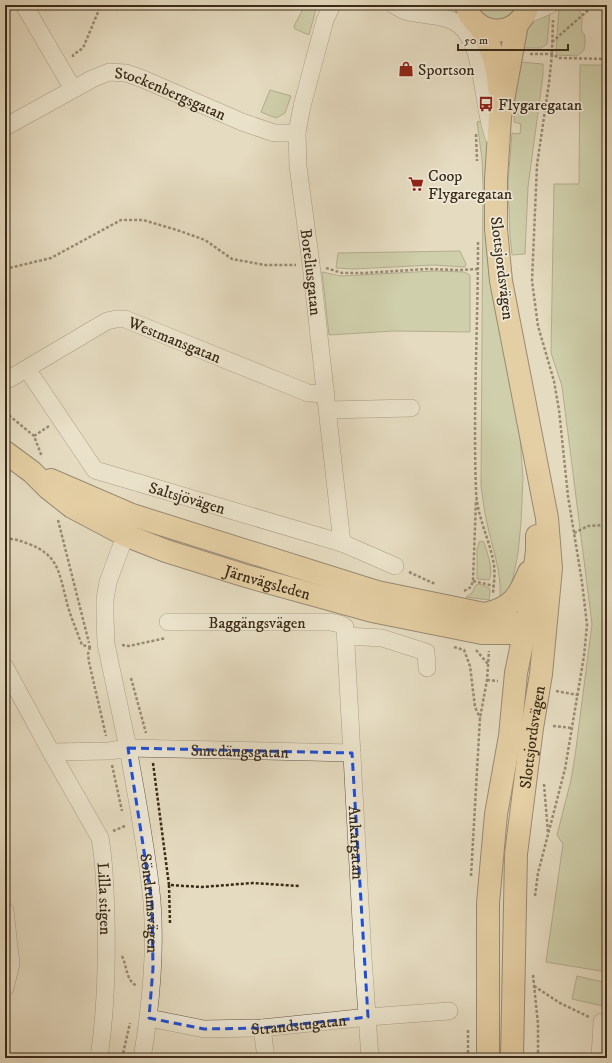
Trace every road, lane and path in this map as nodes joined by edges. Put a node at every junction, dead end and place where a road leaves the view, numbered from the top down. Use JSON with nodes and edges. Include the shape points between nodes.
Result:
{"nodes":[{"id":1,"x":24,"y":5,"type":"edge"},
{"id":2,"x":101,"y":5,"type":"edge"},
{"id":3,"x":107,"y":5,"type":"edge"},
{"id":4,"x":119,"y":5,"type":"edge"},
{"id":5,"x":332,"y":5,"type":"edge"},
{"id":6,"x":394,"y":5,"type":"edge"},
{"id":7,"x":408,"y":5,"type":"edge"},
{"id":8,"x":594,"y":5,"type":"edge"},
{"id":9,"x":551,"y":12,"type":"edge"},
{"id":10,"x":523,"y":15,"type":"edge"},
{"id":11,"x":472,"y":16,"type":"edge"},
{"id":12,"x":552,"y":42,"type":"junction"},
{"id":13,"x":607,"y":59,"type":"edge"},
{"id":14,"x":77,"y":87,"type":"junction"},
{"id":15,"x":500,"y":117,"type":"junction"},
{"id":16,"x":5,"y":127,"type":"edge"},
{"id":17,"x":475,"y":129,"type":"dead end"},
{"id":18,"x":297,"y":133,"type":"junction"},
{"id":19,"x":498,"y":146,"type":"junction"},
{"id":20,"x":478,"y":167,"type":"dead end"},
{"id":21,"x":478,"y":242,"type":"dead end"},
{"id":22,"x":311,"y":264,"type":"junction"},
{"id":23,"x":5,"y":269,"type":"edge"},
{"id":24,"x":478,"y":269,"type":"junction"},
{"id":25,"x":26,"y":369,"type":"junction"},
{"id":26,"x":9,"y":379,"type":"dead end"},
{"id":27,"x":327,"y":402,"type":"junction"},
{"id":28,"x":411,"y":408,"type":"dead end"},
{"id":29,"x":5,"y":412,"type":"edge"},
{"id":30,"x":528,"y":417,"type":"junction"},
{"id":31,"x":5,"y":452,"type":"edge"},
{"id":32,"x":38,"y":467,"type":"junction"},
{"id":33,"x":476,"y":493,"type":"junction"},
{"id":34,"x":57,"y":516,"type":"dead end"},
{"id":35,"x":128,"y":525,"type":"junction"},
{"id":36,"x":607,"y":525,"type":"edge"},
{"id":37,"x":574,"y":533,"type":"dead end"},
{"id":38,"x":5,"y":539,"type":"edge"},
{"id":39,"x":342,"y":543,"type":"junction"},
{"id":40,"x":537,"y":551,"type":"junction"},
{"id":41,"x":395,"y":566,"type":"joint"},
{"id":42,"x":473,"y":581,"type":"junction"},
{"id":43,"x":438,"y":585,"type":"dead end"},
{"id":44,"x":494,"y":586,"type":"junction"},
{"id":45,"x":462,"y":592,"type":"dead end"},
{"id":46,"x":493,"y":594,"type":"dead end"},
{"id":47,"x":548,"y":604,"type":"junction"},
{"id":48,"x":484,"y":624,"type":"junction"},
{"id":49,"x":170,"y":629,"type":"joint"},
{"id":50,"x":346,"y":632,"type":"junction"},
{"id":51,"x":525,"y":632,"type":"junction"},
{"id":52,"x":124,"y":645,"type":"junction"},
{"id":53,"x":98,"y":646,"type":"junction"},
{"id":54,"x":464,"y":650,"type":"dead end"},
{"id":55,"x":124,"y":652,"type":"dead end"},
{"id":56,"x":488,"y":665,"type":"dead end"},
{"id":57,"x":5,"y":667,"type":"edge"},
{"id":58,"x":427,"y":668,"type":"dead end"},
{"id":59,"x":130,"y":674,"type":"dead end"},
{"id":60,"x":541,"y":674,"type":"junction"},
{"id":61,"x":510,"y":678,"type":"junction"},
{"id":62,"x":487,"y":680,"type":"dead end"},
{"id":63,"x":555,"y":691,"type":"dead end"},
{"id":64,"x":578,"y":695,"type":"dead end"},
{"id":65,"x":553,"y":726,"type":"dead end"},
{"id":66,"x":572,"y":728,"type":"dead end"},
{"id":67,"x":148,"y":739,"type":"dead end"},
{"id":68,"x":128,"y":748,"type":"junction"},
{"id":69,"x":109,"y":750,"type":"junction"},
{"id":70,"x":51,"y":752,"type":"junction"},
{"id":71,"x":352,"y":753,"type":"junction"},
{"id":72,"x":152,"y":758,"type":"dead end"},
{"id":73,"x":544,"y":784,"type":"dead end"},
{"id":74,"x":127,"y":833,"type":"dead end"},
{"id":75,"x":549,"y":835,"type":"dead end"},
{"id":76,"x":299,"y":886,"type":"dead end"},
{"id":77,"x":5,"y":911,"type":"edge"},
{"id":78,"x":138,"y":980,"type":"dead end"},
{"id":79,"x":534,"y":986,"type":"dead end"},
{"id":80,"x":5,"y":988,"type":"edge"},
{"id":81,"x":137,"y":991,"type":"dead end"},
{"id":82,"x":449,"y":1011,"type":"dead end"},
{"id":83,"x":368,"y":1017,"type":"junction"},
{"id":84,"x":149,"y":1018,"type":"junction"},
{"id":85,"x":131,"y":1021,"type":"dead end"},
{"id":86,"x":605,"y":1022,"type":"edge"},
{"id":87,"x":262,"y":1028,"type":"junction"},
{"id":88,"x":99,"y":1058,"type":"edge"},
{"id":89,"x":122,"y":1058,"type":"edge"},
{"id":90,"x":142,"y":1058,"type":"edge"},
{"id":91,"x":266,"y":1058,"type":"edge"},
{"id":92,"x":370,"y":1058,"type":"edge"},
{"id":93,"x":488,"y":1058,"type":"edge"},
{"id":94,"x":512,"y":1058,"type":"edge"},
{"id":95,"x":600,"y":1058,"type":"edge"}],
"edges":[{"from":1,"to":14,"type":"street"},
{"from":2,"to":14,"type":"path","via":[[83,48],[73,54]]},
{"from":3,"to":4,"type":"path","via":[[117,9]]},
{"from":5,"to":18,"type":"street","name":"Boreliusgatan","via":[[325,20]]},
{"from":6,"to":19,"type":"street","via":[[405,11],[454,22],[470,37],[476,52],[492,132]]},
{"from":7,"to":11,"type":"street"},
{"from":8,"to":12,"type":"path"},
{"from":9,"to":10,"type":"street"},
{"from":9,"to":12,"type":"path"},
{"from":10,"to":11,"type":"main road","via":[[510,28],[498,31],[490,30]]},
{"from":10,"to":15,"type":"main road","name":"Slottsjordsvägen"},
{"from":11,"to":15,"type":"main road","name":"Slottsjordsvägen","via":[[488,40],[495,60]]},
{"from":12,"to":13,"type":"path","via":[[552,54],[559,58]]},
{"from":14,"to":16,"type":"street","name":"Stockenbergsgatan"},
{"from":14,"to":18,"type":"street","name":"Stockenbergsgatan","via":[[105,73],[126,73],[242,122],[274,133]]},
{"from":15,"to":19,"type":"main road","name":"Slottsjordsvägen"},
{"from":17,"to":20,"type":"path"},
{"from":18,"to":22,"type":"street","name":"Boreliusgatan","via":[[298,166]]},
{"from":19,"to":30,"type":"main road","name":"Slottsjordsvägen","via":[[496,229],[501,281]]},
{"from":21,"to":24,"type":"path"},
{"from":22,"to":23,"type":"path","via":[[265,266],[232,259],[205,240],[177,230],[143,220],[121,220],[51,258]]},
{"from":22,"to":24,"type":"path","via":[[342,273]]},
{"from":22,"to":27,"type":"street","name":"Boreliusgatan"},
{"from":24,"to":33,"type":"path","via":[[475,379]]},
{"from":25,"to":26,"type":"street","name":"Westmansgatan"},
{"from":25,"to":27,"type":"street","name":"Westmansgatan","via":[[107,321],[125,319]]},
{"from":25,"to":39,"type":"street","name":"Saltsjövägen","via":[[94,470]]},
{"from":27,"to":28,"type":"street","name":"Westmansgatan"},
{"from":27,"to":39,"type":"street","name":"Boreliusgatan"},
{"from":29,"to":32,"type":"path","via":[[34,436]]},
{"from":30,"to":40,"type":"main road","name":"Slottsjordsvägen"},
{"from":30,"to":47,"type":"main road","name":"Slottsjordsvägen","via":[[547,518],[551,568]]},
{"from":31,"to":32,"type":"main road","name":"Järnvägsleden"},
{"from":32,"to":35,"type":"main road","name":"Järnvägsleden","via":[[48,488],[72,507]]},
{"from":33,"to":42,"type":"path"},
{"from":33,"to":44,"type":"path","via":[[480,518],[492,553]]},
{"from":34,"to":53,"type":"path"},
{"from":35,"to":48,"type":"main road","name":"Järnvägsleden","via":[[166,551],[323,598],[372,611]]},
{"from":35,"to":53,"type":"street","name":"Söndrumsvägen","via":[[108,582]]},
{"from":36,"to":37,"type":"path","via":[[588,526]]},
{"from":38,"to":53,"type":"path","via":[[24,542],[41,549],[56,564],[82,645]]},
{"from":39,"to":41,"type":"street","name":"Saltsjövägen"},
{"from":40,"to":48,"type":"main road","via":[[519,594],[508,607],[496,612]]},
{"from":40,"to":51,"type":"main road","name":"Slottsjordsvägen"},
{"from":41,"to":43,"type":"path"},
{"from":42,"to":44,"type":"path"},
{"from":42,"to":45,"type":"path","via":[[471,586]]},
{"from":44,"to":46,"type":"path"},
{"from":47,"to":51,"type":"main road","via":[[537,621]]},
{"from":47,"to":60,"type":"main road","name":"Slottsjordsvägen"},
{"from":48,"to":51,"type":"main road","name":"Järnvägsleden","via":[[507,620]]},
{"from":48,"to":61,"type":"main road","via":[[496,640],[508,650],[512,659]]},
{"from":49,"to":50,"type":"street","name":"Baggängsvägen","via":[[330,622],[340,624]]},
{"from":49,"to":52,"type":"path","via":[[129,646]]},
{"from":50,"to":58,"type":"street","name":"Baggängsvägen","via":[[382,638],[426,652]]},
{"from":50,"to":71,"type":"street","name":"Ankargatan"},
{"from":51,"to":60,"type":"main road","name":"Järnvägsleden","via":[[535,652]]},
{"from":51,"to":61,"type":"main road","name":"Slottsjordsvägen"},
{"from":52,"to":53,"type":"path","via":[[116,643]]},
{"from":52,"to":55,"type":"path"},
{"from":53,"to":68,"type":"street","name":"Söndrumsvägen"},
{"from":53,"to":69,"type":"path","via":[[88,654]]},
{"from":54,"to":56,"type":"path","via":[[469,647],[476,650]]},
{"from":57,"to":70,"type":"street"},
{"from":59,"to":67,"type":"path"},
{"from":60,"to":94,"type":"main road","name":"Slottsjordsvägen","via":[[516,854]]},
{"from":61,"to":62,"type":"path"},
{"from":61,"to":93,"type":"main road","name":"Slottsjordsvägen","via":[[510,736],[496,814],[488,903]]},
{"from":63,"to":64,"type":"path"},
{"from":65,"to":66,"type":"path"},
{"from":68,"to":69,"type":"street"},
{"from":68,"to":71,"type":"street","name":"Smedängsgatan"},
{"from":68,"to":84,"type":"street","name":"Söndrumsvägen","via":[[152,903],[153,968]]},
{"from":69,"to":70,"type":"street"},
{"from":69,"to":74,"type":"path"},
{"from":70,"to":88,"type":"street","name":"Lilla stigen","via":[[100,838],[102,850],[106,953],[104,1028]]},
{"from":71,"to":83,"type":"street","name":"Ankargatan"},
{"from":72,"to":76,"type":"path","via":[[169,885],[202,888],[253,883]]},
{"from":73,"to":75,"type":"path"},
{"from":77,"to":80,"type":"street","via":[[11,964]]},
{"from":78,"to":81,"type":"path"},
{"from":79,"to":86,"type":"path","via":[[581,1014]]},
{"from":82,"to":83,"type":"street","name":"Strandstugatan"},
{"from":83,"to":87,"type":"street","name":"Strandstugatan"},
{"from":83,"to":92,"type":"street","name":"Ankargatan"},
{"from":84,"to":87,"type":"street","name":"Strandstugatan","via":[[204,1029]]},
{"from":84,"to":90,"type":"street","name":"Söndrumsvägen"},
{"from":85,"to":89,"type":"path"},
{"from":86,"to":95,"type":"street"},
{"from":87,"to":91,"type":"street"}]}
